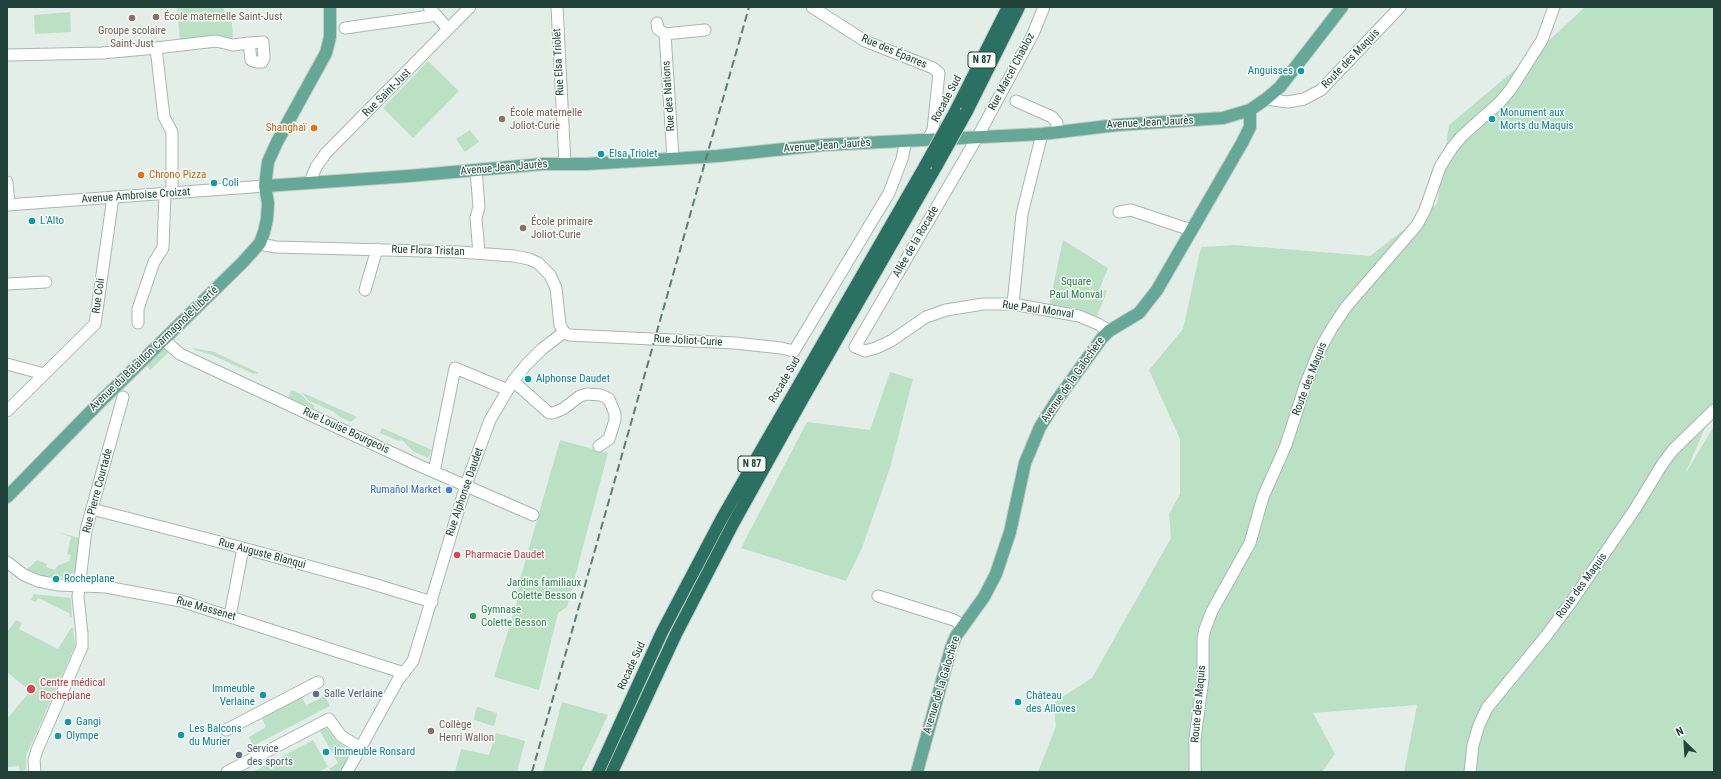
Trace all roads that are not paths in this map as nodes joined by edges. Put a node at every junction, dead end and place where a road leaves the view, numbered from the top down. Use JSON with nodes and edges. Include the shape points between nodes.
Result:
{"nodes":[{"id":1,"x":330,"y":7,"type":"edge"},
{"id":2,"x":470,"y":7,"type":"edge"},
{"id":3,"x":556,"y":7,"type":"edge"},
{"id":4,"x":812,"y":7,"type":"edge"},
{"id":5,"x":1008,"y":7,"type":"edge"},
{"id":6,"x":1019,"y":7,"type":"edge"},
{"id":7,"x":1044,"y":7,"type":"edge"},
{"id":8,"x":1342,"y":7,"type":"edge"},
{"id":9,"x":1400,"y":7,"type":"edge"},
{"id":10,"x":1554,"y":7,"type":"edge"},
{"id":11,"x":432,"y":10,"type":"edge"},
{"id":12,"x":656,"y":23,"type":"dead end"},
{"id":13,"x":345,"y":28,"type":"dead end"},
{"id":14,"x":448,"y":29,"type":"junction"},
{"id":15,"x":705,"y":30,"type":"dead end"},
{"id":16,"x":665,"y":34,"type":"junction"},
{"id":17,"x":249,"y":43,"type":"dead end"},
{"id":18,"x":156,"y":48,"type":"junction"},
{"id":19,"x":7,"y":55,"type":"edge"},
{"id":20,"x":1280,"y":86,"type":"junction"},
{"id":21,"x":1266,"y":99,"type":"junction"},
{"id":22,"x":1016,"y":101,"type":"dead end"},
{"id":23,"x":1295,"y":101,"type":"junction"},
{"id":24,"x":1250,"y":110,"type":"junction"},
{"id":25,"x":961,"y":111,"type":"junction"},
{"id":26,"x":1230,"y":117,"type":"junction"},
{"id":27,"x":1057,"y":132,"type":"junction"},
{"id":28,"x":1042,"y":134,"type":"junction"},
{"id":29,"x":1246,"y":135,"type":"junction"},
{"id":30,"x":978,"y":136,"type":"junction"},
{"id":31,"x":928,"y":140,"type":"junction"},
{"id":32,"x":906,"y":141,"type":"junction"},
{"id":33,"x":674,"y":158,"type":"junction"},
{"id":34,"x":565,"y":164,"type":"junction"},
{"id":35,"x":931,"y":165,"type":"junction"},
{"id":36,"x":476,"y":170,"type":"junction"},
{"id":37,"x":7,"y":182,"type":"edge"},
{"id":38,"x":310,"y":182,"type":"junction"},
{"id":39,"x":265,"y":186,"type":"junction"},
{"id":40,"x":168,"y":193,"type":"junction"},
{"id":41,"x":113,"y":197,"type":"junction"},
{"id":42,"x":8,"y":205,"type":"edge"},
{"id":43,"x":1119,"y":212,"type":"dead end"},
{"id":44,"x":1191,"y":230,"type":"junction"},
{"id":45,"x":262,"y":238,"type":"junction"},
{"id":46,"x":377,"y":249,"type":"junction"},
{"id":47,"x":479,"y":253,"type":"junction"},
{"id":48,"x":46,"y":282,"type":"dead end"},
{"id":49,"x":7,"y":284,"type":"edge"},
{"id":50,"x":365,"y":290,"type":"dead end"},
{"id":51,"x":1013,"y":304,"type":"junction"},
{"id":52,"x":138,"y":323,"type":"dead end"},
{"id":53,"x":1109,"y":331,"type":"junction"},
{"id":54,"x":564,"y":332,"type":"junction"},
{"id":55,"x":164,"y":340,"type":"junction"},
{"id":56,"x":855,"y":347,"type":"joint"},
{"id":57,"x":7,"y":364,"type":"edge"},
{"id":58,"x":44,"y":374,"type":"junction"},
{"id":59,"x":511,"y":386,"type":"junction"},
{"id":60,"x":123,"y":397,"type":"dead end"},
{"id":61,"x":9,"y":409,"type":"edge"},
{"id":62,"x":1714,"y":410,"type":"edge"},
{"id":63,"x":599,"y":446,"type":"dead end"},
{"id":64,"x":434,"y":472,"type":"junction"},
{"id":65,"x":466,"y":485,"type":"junction"},
{"id":66,"x":7,"y":497,"type":"edge"},
{"id":67,"x":92,"y":509,"type":"junction"},
{"id":68,"x":533,"y":514,"type":"dead end"},
{"id":69,"x":243,"y":548,"type":"junction"},
{"id":70,"x":7,"y":562,"type":"edge"},
{"id":71,"x":80,"y":586,"type":"junction"},
{"id":72,"x":878,"y":596,"type":"dead end"},
{"id":73,"x":432,"y":602,"type":"junction"},
{"id":74,"x":230,"y":616,"type":"junction"},
{"id":75,"x":963,"y":626,"type":"junction"},
{"id":76,"x":404,"y":673,"type":"junction"},
{"id":77,"x":318,"y":682,"type":"dead end"},
{"id":78,"x":226,"y":730,"type":"dead end"},
{"id":79,"x":361,"y":748,"type":"junction"},
{"id":80,"x":35,"y":772,"type":"edge"},
{"id":81,"x":227,"y":772,"type":"edge"},
{"id":82,"x":347,"y":772,"type":"edge"},
{"id":83,"x":598,"y":772,"type":"edge"},
{"id":84,"x":612,"y":772,"type":"edge"},
{"id":85,"x":916,"y":772,"type":"edge"},
{"id":86,"x":1195,"y":772,"type":"edge"},
{"id":87,"x":1470,"y":772,"type":"edge"}],
"edges":[{"from":1,"to":39,"type":"main road","via":[[330,37],[326,53],[277,142],[268,162]]},
{"from":2,"to":14,"type":"street","name":"Rue Saint-Just"},
{"from":3,"to":34,"type":"street","name":"Rue Elsa Triolet"},
{"from":4,"to":31,"type":"street","name":"Rue des Éparres","via":[[865,41],[933,68],[939,73],[934,124]]},
{"from":5,"to":25,"type":"highway","name":"Rocade Sud","number":"N 87"},
{"from":6,"to":25,"type":"highway","name":"Rocade Sud","number":"N 87"},
{"from":7,"to":30,"type":"street","name":"Rue Marcel Chabloz","via":[[1033,34]]},
{"from":8,"to":20,"type":"main road","name":"Avenue Jean Jaurès"},
{"from":9,"to":23,"type":"street","name":"Route des Maquis","via":[[1327,85],[1313,95]]},
{"from":10,"to":86,"type":"street","name":"Route des Maquis","via":[[1542,40],[1511,89],[1452,148],[1440,167],[1417,225],[1346,308],[1319,351],[1286,445],[1263,497],[1250,543],[1205,628],[1203,679],[1195,738]]},
{"from":11,"to":13,"type":"street","via":[[430,16]]},
{"from":11,"to":14,"type":"street"},
{"from":12,"to":16,"type":"street","via":[[658,29]]},
{"from":14,"to":38,"type":"street","name":"Rue Saint-Just","via":[[326,153],[316,166]]},
{"from":15,"to":16,"type":"street"},
{"from":16,"to":33,"type":"street","name":"Rue des Nations"},
{"from":17,"to":18,"type":"street","via":[[233,45],[216,41]]},
{"from":18,"to":19,"type":"street","via":[[102,53]]},
{"from":18,"to":40,"type":"street","via":[[164,117],[172,132]]},
{"from":20,"to":21,"type":"main road","name":"Avenue Jean Jaurès"},
{"from":20,"to":23,"type":"street"},
{"from":21,"to":23,"type":"street","name":"Route des Maquis"},
{"from":21,"to":24,"type":"main road","name":"Avenue Jean Jaurès"},
{"from":22,"to":27,"type":"street","via":[[1052,116]]},
{"from":24,"to":26,"type":"main road","name":"Avenue Jean Jaurès"},
{"from":24,"to":29,"type":"main road","name":"Avenue de la Galochère","via":[[1250,123]]},
{"from":25,"to":35,"type":"highway","name":"Rocade Sud","number":"N 87","bridge":true},
{"from":26,"to":27,"type":"main road","name":"Avenue Jean Jaurès"},
{"from":26,"to":29,"type":"main road","via":[[1242,123]]},
{"from":27,"to":28,"type":"main road","name":"Avenue Jean Jaurès"},
{"from":28,"to":30,"type":"main road","name":"Avenue Jean Jaurès"},
{"from":28,"to":51,"type":"street","via":[[1022,214]]},
{"from":29,"to":44,"type":"main road","name":"Avenue de la Galochère"},
{"from":30,"to":31,"type":"main road","name":"Avenue Jean Jaurès"},
{"from":30,"to":56,"type":"street","name":"Allée de la Rocade"},
{"from":31,"to":32,"type":"main road","name":"Avenue Jean Jaurès"},
{"from":32,"to":33,"type":"main road","name":"Avenue Jean Jaurès"},
{"from":32,"to":54,"type":"street","name":"Rue Joliot-Curie","via":[[889,193],[794,351],[735,344],[579,336]]},
{"from":33,"to":34,"type":"main road","name":"Avenue Jean Jaurès"},
{"from":34,"to":36,"type":"main road","name":"Avenue Jean Jaurès"},
{"from":35,"to":83,"type":"highway","name":"Rocade Sud","number":"N 87","via":[[722,518],[662,632]]},
{"from":35,"to":84,"type":"highway","name":"Rocade Sud","number":"N 87","via":[[734,522],[676,634]]},
{"from":36,"to":38,"type":"main road","name":"Avenue Jean Jaurès"},
{"from":36,"to":47,"type":"street"},
{"from":37,"to":42,"type":"street"},
{"from":38,"to":39,"type":"main road","name":"Avenue Jean Jaurès"},
{"from":39,"to":40,"type":"street","name":"Avenue Ambroise Croizat"},
{"from":39,"to":45,"type":"main road","via":[[268,203]]},
{"from":40,"to":41,"type":"street","name":"Avenue Ambroise Croizat"},
{"from":40,"to":52,"type":"street","via":[[163,248],[154,262],[140,302]]},
{"from":41,"to":42,"type":"street","name":"Avenue Ambroise Croizat"},
{"from":41,"to":58,"type":"street","name":"Rue Coli","via":[[95,324]]},
{"from":43,"to":44,"type":"street","via":[[1131,210]]},
{"from":44,"to":53,"type":"main road","name":"Avenue de la Galochère","via":[[1171,268],[1144,307],[1134,317]]},
{"from":45,"to":46,"type":"street","name":"Rue Flora Tristan","via":[[265,245],[276,247]]},
{"from":45,"to":55,"type":"main road","name":"Avenue du Bataillon Carmagnole-Liberté","via":[[243,262]]},
{"from":46,"to":47,"type":"street","name":"Rue Flora Tristan"},
{"from":46,"to":50,"type":"street","name":"Rue Flora Tristan"},
{"from":47,"to":54,"type":"street","via":[[529,259],[544,268],[556,288],[559,321]]},
{"from":48,"to":49,"type":"street"},
{"from":51,"to":53,"type":"street","name":"Rue Paul Monval","via":[[1079,316]]},
{"from":51,"to":56,"type":"street","name":"Rue Paul Monval","via":[[983,304],[946,310],[926,317],[884,345],[865,351]]},
{"from":53,"to":75,"type":"main road","name":"Avenue de la Galochère","via":[[1064,389],[1040,427],[1025,463],[1010,532],[996,574],[984,597]]},
{"from":54,"to":59,"type":"street","name":"Rue Alphonse Daudet","via":[[534,356]]},
{"from":55,"to":64,"type":"street","name":"Rue Louise Bourgeois","via":[[180,354]]},
{"from":55,"to":66,"type":"main road","name":"Avenue du Bataillon Carmagnole-Liberté"},
{"from":57,"to":58,"type":"street"},
{"from":58,"to":61,"type":"street","name":"Rue Coli"},
{"from":59,"to":63,"type":"street","via":[[548,414],[563,409],[580,396],[587,394],[602,395],[608,399],[615,420],[609,439]]},
{"from":59,"to":64,"type":"street","via":[[455,368]]},
{"from":59,"to":65,"type":"street","name":"Rue Alphonse Daudet","via":[[490,420]]},
{"from":60,"to":67,"type":"street","name":"Rue Pierre Courtade"},
{"from":62,"to":87,"type":"street","name":"Route des Maquis","via":[[1666,459],[1572,601],[1487,708],[1473,745]]},
{"from":64,"to":65,"type":"street","name":"Rue Louise Bourgeois"},
{"from":65,"to":68,"type":"street","name":"Rue Louise Bourgeois"},
{"from":65,"to":73,"type":"street","name":"Rue Alphonse Daudet"},
{"from":67,"to":69,"type":"street","name":"Rue Auguste Blanqui"},
{"from":67,"to":71,"type":"street","name":"Rue Pierre Courtade","via":[[86,530]]},
{"from":69,"to":73,"type":"street","name":"Rue Auguste Blanqui"},
{"from":69,"to":74,"type":"street"},
{"from":70,"to":71,"type":"street","name":"Rue Massenet","via":[[24,576],[38,582]]},
{"from":71,"to":74,"type":"street","name":"Rue Massenet","via":[[145,593]]},
{"from":71,"to":80,"type":"street","name":"Rue Pierre Courtade","via":[[82,647],[37,750],[34,760]]},
{"from":72,"to":75,"type":"street","via":[[954,620]]},
{"from":73,"to":76,"type":"street","name":"Rue Alphonse Daudet","via":[[413,661]]},
{"from":74,"to":76,"type":"street","name":"Rue Massenet"},
{"from":75,"to":85,"type":"main road","name":"Avenue de la Galochère","via":[[951,648]]},
{"from":76,"to":79,"type":"street","name":"Rue Alphonse Daudet"},
{"from":77,"to":78,"type":"street"},
{"from":79,"to":81,"type":"street","via":[[340,736],[329,719]]},
{"from":79,"to":82,"type":"street","name":"Rue Alphonse Daudet"}]}
